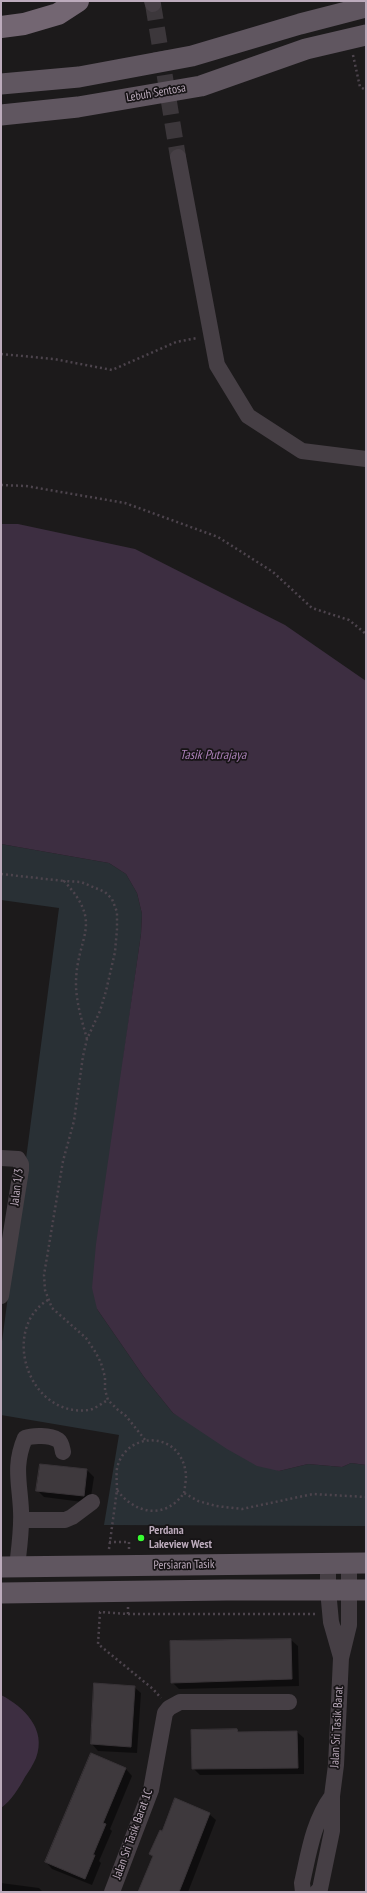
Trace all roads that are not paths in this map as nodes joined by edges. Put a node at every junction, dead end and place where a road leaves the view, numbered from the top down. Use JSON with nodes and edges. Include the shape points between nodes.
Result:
{"nodes":[{"id":1,"x":78,"y":1,"type":"edge"},
{"id":2,"x":366,"y":7,"type":"edge"},
{"id":3,"x":1,"y":27,"type":"edge"},
{"id":4,"x":358,"y":37,"type":"edge"},
{"id":5,"x":1,"y":84,"type":"edge"},
{"id":6,"x":1,"y":115,"type":"edge"},
{"id":7,"x":178,"y":157,"type":"tunnel mouth"},
{"id":8,"x":366,"y":459,"type":"edge"},
{"id":9,"x":1,"y":1158,"type":"edge"},
{"id":10,"x":6,"y":1233,"type":"edge"},
{"id":11,"x":4,"y":1264,"type":"edge"},
{"id":12,"x":1,"y":1296,"type":"edge"},
{"id":13,"x":63,"y":1452,"type":"dead end"},
{"id":14,"x":92,"y":1502,"type":"dead end"},
{"id":15,"x":21,"y":1520,"type":"junction"},
{"id":16,"x":328,"y":1563,"type":"junction"},
{"id":17,"x":357,"y":1563,"type":"edge"},
{"id":18,"x":9,"y":1567,"type":"edge"},
{"id":19,"x":328,"y":1590,"type":"junction"},
{"id":20,"x":357,"y":1590,"type":"edge"},
{"id":21,"x":1,"y":1593,"type":"edge"},
{"id":22,"x":341,"y":1658,"type":"junction"},
{"id":23,"x":289,"y":1702,"type":"dead end"},
{"id":24,"x":332,"y":1796,"type":"junction"},
{"id":25,"x":112,"y":1892,"type":"edge"},
{"id":26,"x":302,"y":1892,"type":"edge"},
{"id":27,"x":317,"y":1892,"type":"edge"}],
"edges":[{"from":1,"to":3,"type":"highway","via":[[58,14],[24,24]]},
{"from":2,"to":5,"type":"main road","via":[[192,56],[79,77]]},
{"from":4,"to":6,"type":"main road","name":"Lebuh Sentosa","via":[[306,49],[201,86],[78,107]]},
{"from":7,"to":8,"type":"street","via":[[217,366],[248,416],[302,451]]},
{"from":9,"to":10,"type":"street","name":"Jalan 1/3","via":[[18,1159],[21,1164]]},
{"from":10,"to":11,"type":"street"},
{"from":11,"to":12,"type":"street"},
{"from":13,"to":15,"type":"street","via":[[58,1441],[37,1436],[25,1438],[17,1477]]},
{"from":14,"to":15,"type":"street","via":[[65,1520]]},
{"from":15,"to":18,"type":"street"},
{"from":16,"to":17,"type":"main road","name":"Persiaran Tasik"},
{"from":16,"to":18,"type":"main road","name":"Persiaran Tasik"},
{"from":16,"to":19,"type":"street","name":"Jalan Sri Tasik Barat"},
{"from":17,"to":20,"type":"street","name":"Jalan Sri Tasik Barat"},
{"from":19,"to":20,"type":"main road","name":"Persiaran Tasik"},
{"from":19,"to":21,"type":"main road","name":"Persiaran Tasik"},
{"from":19,"to":22,"type":"street","name":"Jalan Sri Tasik Barat","via":[[330,1614]]},
{"from":20,"to":22,"type":"street","name":"Jalan Sri Tasik Barat"},
{"from":22,"to":24,"type":"street","name":"Jalan Sri Tasik Barat"},
{"from":23,"to":25,"type":"street","name":"Jalan Sri Tasik Barat 1C","via":[[180,1702],[169,1708],[163,1719],[151,1790]]},
{"from":24,"to":26,"type":"street","name":"Jalan Sri Tasik Barat","via":[[314,1828]]},
{"from":24,"to":27,"type":"street","name":"Jalan Sri Tasik Barat","via":[[332,1831],[320,1889]]}]}
